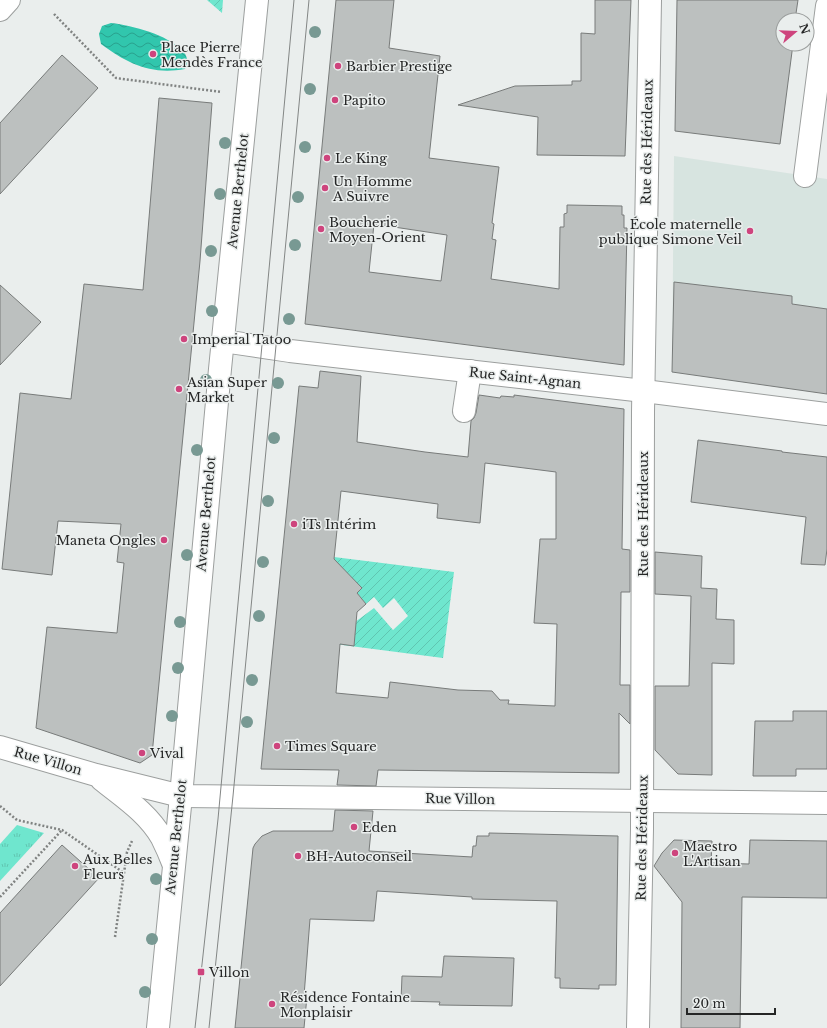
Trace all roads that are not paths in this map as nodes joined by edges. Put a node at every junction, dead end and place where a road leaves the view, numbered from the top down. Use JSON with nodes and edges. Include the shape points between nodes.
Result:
{"nodes":[{"id":1,"x":9,"y":0,"type":"edge"},
{"id":2,"x":257,"y":0,"type":"edge"},
{"id":3,"x":650,"y":0,"type":"edge"},
{"id":4,"x":827,"y":6,"type":"edge"},
{"id":5,"x":0,"y":10,"type":"edge"},
{"id":6,"x":805,"y":176,"type":"dead end"},
{"id":7,"x":222,"y":341,"type":"junction"},
{"id":8,"x":470,"y":371,"type":"junction"},
{"id":9,"x":644,"y":391,"type":"junction"},
{"id":10,"x":464,"y":411,"type":"dead end"},
{"id":11,"x":827,"y":414,"type":"edge"},
{"id":12,"x":0,"y":747,"type":"edge"},
{"id":13,"x":96,"y":775,"type":"junction"},
{"id":14,"x":181,"y":796,"type":"junction"},
{"id":15,"x":642,"y":801,"type":"junction"},
{"id":16,"x":827,"y":803,"type":"edge"},
{"id":17,"x":174,"y":863,"type":"junction"},
{"id":18,"x":158,"y":1028,"type":"edge"},
{"id":19,"x":638,"y":1028,"type":"edge"}],
"edges":[{"from":1,"to":5,"type":"street"},
{"from":2,"to":7,"type":"street","name":"Avenue Berthelot"},
{"from":3,"to":9,"type":"street","name":"Rue des Hérideaux"},
{"from":4,"to":6,"type":"street"},
{"from":7,"to":8,"type":"street","name":"Rue Saint-Agnan"},
{"from":7,"to":14,"type":"street","name":"Avenue Berthelot"},
{"from":8,"to":9,"type":"street","name":"Rue Saint-Agnan"},
{"from":8,"to":10,"type":"street"},
{"from":9,"to":11,"type":"street","name":"Rue Saint-Agnan"},
{"from":9,"to":15,"type":"street","name":"Rue des Hérideaux"},
{"from":12,"to":13,"type":"street","name":"Rue Villon"},
{"from":13,"to":14,"type":"street","name":"Rue Villon"},
{"from":13,"to":17,"type":"street","name":"Rue Villon","via":[[139,809],[161,837]]},
{"from":14,"to":15,"type":"street","name":"Rue Villon"},
{"from":14,"to":17,"type":"street","name":"Avenue Berthelot"},
{"from":15,"to":16,"type":"street","name":"Rue Villon"},
{"from":15,"to":19,"type":"street","name":"Rue des Hérideaux"},
{"from":17,"to":18,"type":"street","name":"Avenue Berthelot"}]}
